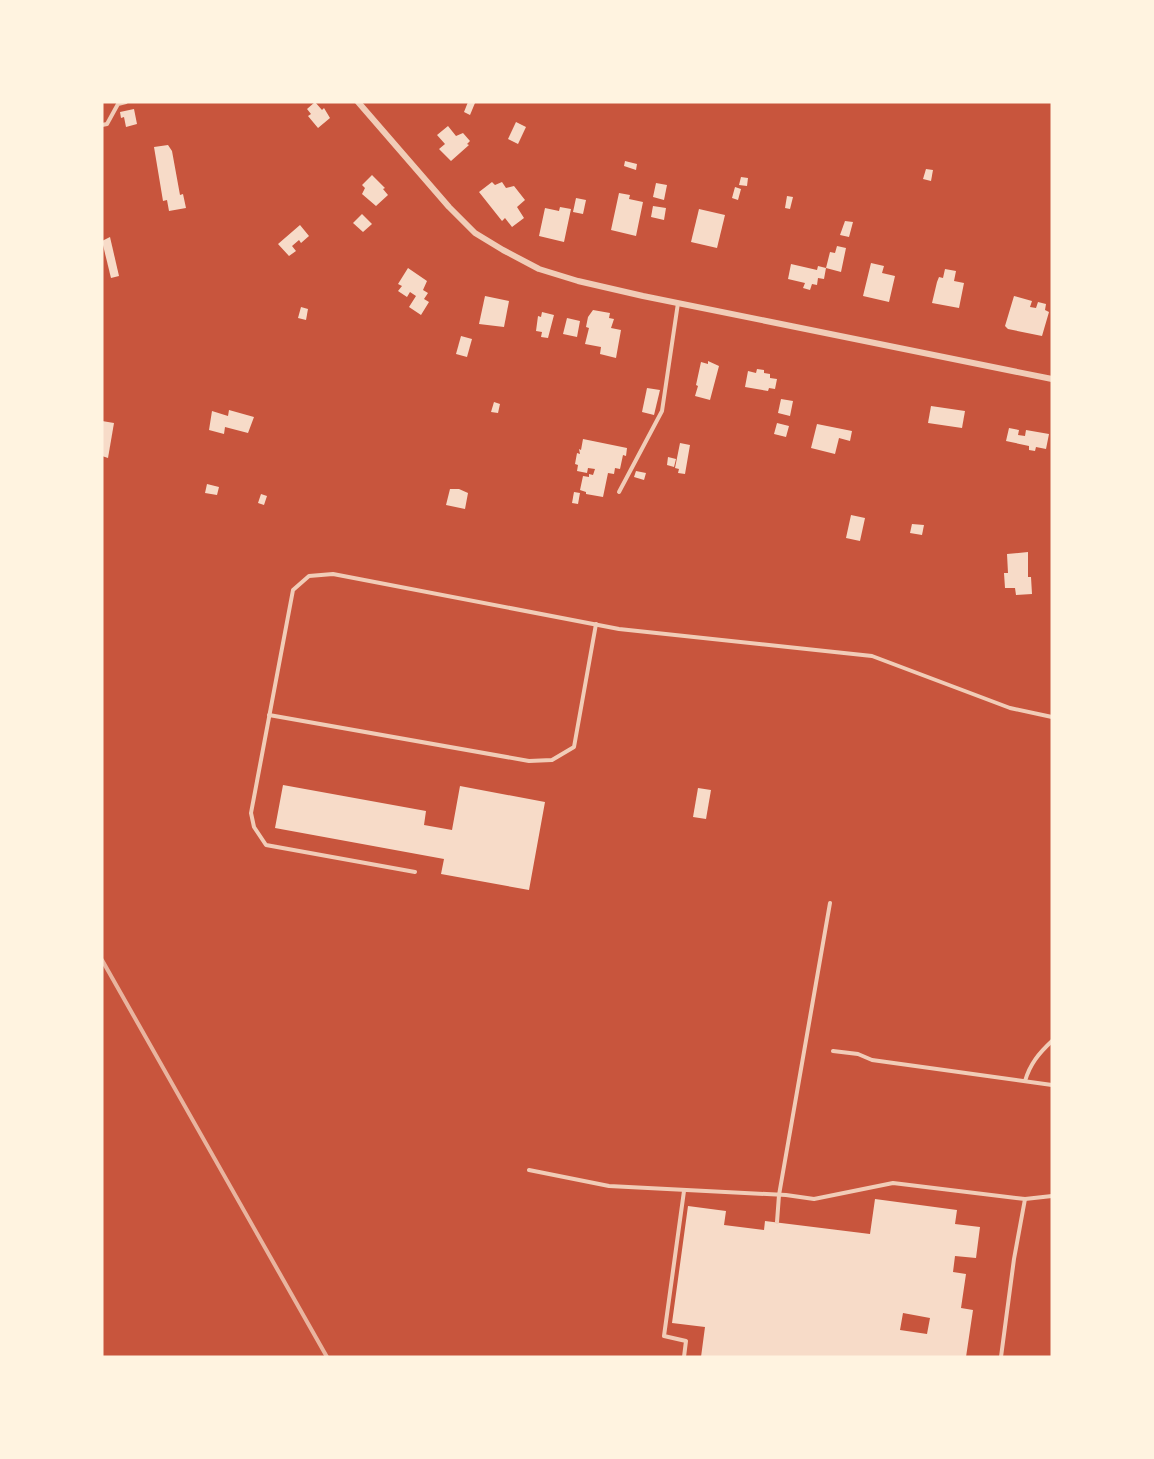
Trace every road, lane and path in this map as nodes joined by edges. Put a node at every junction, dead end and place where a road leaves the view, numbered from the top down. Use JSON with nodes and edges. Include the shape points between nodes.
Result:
{"nodes":[{"id":1,"x":126,"y":102,"type":"edge"},
{"id":2,"x":358,"y":102,"type":"edge"},
{"id":3,"x":102,"y":125,"type":"edge"},
{"id":4,"x":679,"y":303,"type":"junction"},
{"id":5,"x":1052,"y":379,"type":"edge"},
{"id":6,"x":620,"y":492,"type":"dead end"},
{"id":7,"x":596,"y":624,"type":"junction"},
{"id":8,"x":269,"y":715,"type":"junction"},
{"id":9,"x":1052,"y":717,"type":"edge"},
{"id":10,"x":415,"y":872,"type":"dead end"},
{"id":11,"x":830,"y":903,"type":"dead end"},
{"id":12,"x":1052,"y":1041,"type":"edge"},
{"id":13,"x":833,"y":1052,"type":"dead end"},
{"id":14,"x":1025,"y":1081,"type":"junction"},
{"id":15,"x":1052,"y":1085,"type":"edge"},
{"id":16,"x":529,"y":1170,"type":"dead end"},
{"id":17,"x":684,"y":1191,"type":"junction"},
{"id":18,"x":780,"y":1195,"type":"junction"},
{"id":19,"x":1052,"y":1196,"type":"edge"},
{"id":20,"x":1025,"y":1199,"type":"junction"},
{"id":21,"x":777,"y":1222,"type":"dead end"},
{"id":22,"x":684,"y":1357,"type":"edge"},
{"id":23,"x":1001,"y":1357,"type":"edge"}],
"edges":[{"from":1,"to":3,"type":"lane","via":[[118,104],[107,124]]},
{"from":2,"to":4,"type":"street","via":[[449,207],[475,232],[503,250],[539,269],[578,281]]},
{"from":4,"to":5,"type":"street"},
{"from":4,"to":6,"type":"lane","via":[[662,411]]},
{"from":7,"to":8,"type":"lane","via":[[574,747],[552,760],[529,761]]},
{"from":7,"to":8,"type":"lane","via":[[341,575],[309,576],[292,590]]},
{"from":7,"to":9,"type":"lane","via":[[872,656],[1010,708]]},
{"from":8,"to":10,"type":"lane","via":[[250,813],[266,845]]},
{"from":11,"to":18,"type":"lane"},
{"from":12,"to":14,"type":"lane","via":[[1028,1068]]},
{"from":13,"to":14,"type":"lane"},
{"from":14,"to":15,"type":"lane"},
{"from":16,"to":17,"type":"lane","via":[[609,1186]]},
{"from":17,"to":18,"type":"lane"},
{"from":17,"to":22,"type":"lane","via":[[664,1336],[686,1341]]},
{"from":18,"to":20,"type":"lane","via":[[814,1199],[893,1183]]},
{"from":18,"to":21,"type":"lane"},
{"from":19,"to":20,"type":"lane"},
{"from":20,"to":23,"type":"lane"}]}
